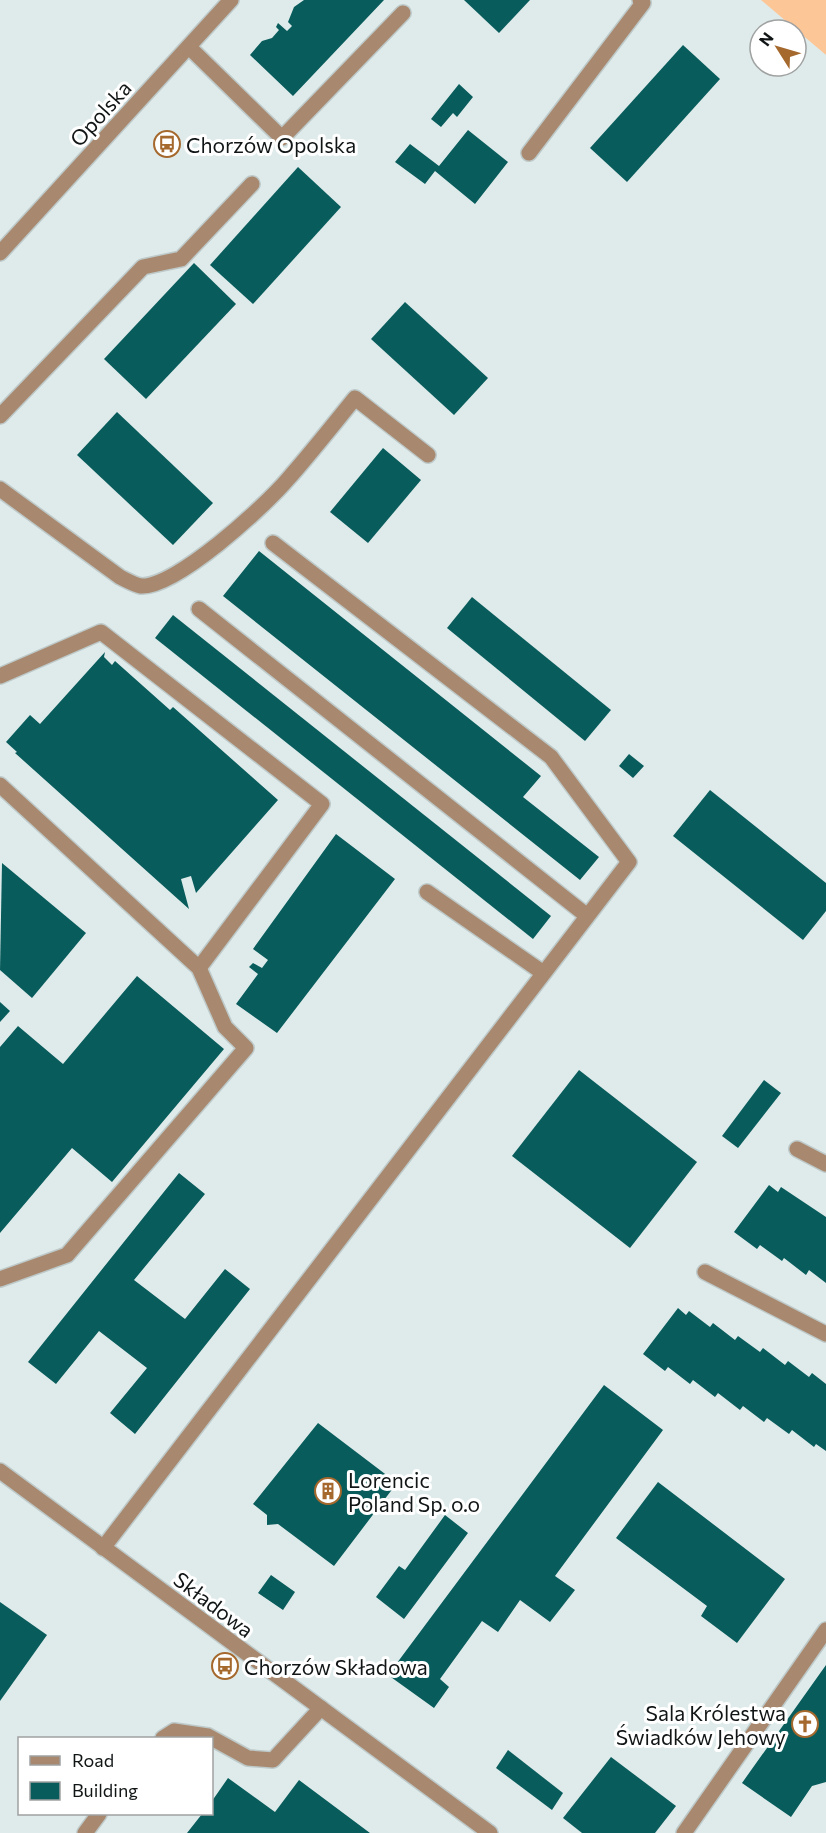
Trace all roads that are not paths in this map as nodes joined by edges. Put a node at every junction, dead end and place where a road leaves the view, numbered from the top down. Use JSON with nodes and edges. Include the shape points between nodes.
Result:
{"nodes":[{"id":1,"x":231,"y":0,"type":"edge"},
{"id":2,"x":640,"y":0,"type":"edge"},
{"id":3,"x":403,"y":13,"type":"dead end"},
{"id":4,"x":189,"y":47,"type":"junction"},
{"id":5,"x":529,"y":153,"type":"dead end"},
{"id":6,"x":252,"y":184,"type":"dead end"},
{"id":7,"x":0,"y":253,"type":"edge"},
{"id":8,"x":0,"y":416,"type":"edge"},
{"id":9,"x":428,"y":455,"type":"dead end"},
{"id":10,"x":0,"y":489,"type":"edge"},
{"id":11,"x":273,"y":543,"type":"dead end"},
{"id":12,"x":199,"y":609,"type":"dead end"},
{"id":13,"x":0,"y":676,"type":"edge"},
{"id":14,"x":0,"y":785,"type":"edge"},
{"id":15,"x":427,"y":892,"type":"dead end"},
{"id":16,"x":586,"y":915,"type":"junction"},
{"id":17,"x":199,"y":969,"type":"junction"},
{"id":18,"x":542,"y":972,"type":"junction"},
{"id":19,"x":797,"y":1149,"type":"dead end"},
{"id":20,"x":826,"y":1164,"type":"edge"},
{"id":21,"x":705,"y":1272,"type":"dead end"},
{"id":22,"x":0,"y":1279,"type":"edge"},
{"id":23,"x":826,"y":1334,"type":"edge"},
{"id":24,"x":0,"y":1471,"type":"edge"},
{"id":25,"x":103,"y":1548,"type":"junction"},
{"id":26,"x":826,"y":1630,"type":"edge"},
{"id":27,"x":321,"y":1708,"type":"junction"},
{"id":28,"x":165,"y":1737,"type":"edge"},
{"id":29,"x":210,"y":1737,"type":"edge"},
{"id":30,"x":213,"y":1739,"type":"edge"},
{"id":31,"x":98,"y":1815,"type":"edge"},
{"id":32,"x":85,"y":1833,"type":"edge"},
{"id":33,"x":490,"y":1833,"type":"edge"},
{"id":34,"x":684,"y":1833,"type":"edge"}],
"edges":[{"from":1,"to":4,"type":"street","name":"Opolska"},
{"from":2,"to":5,"type":"street","via":[[643,3]]},
{"from":3,"to":4,"type":"street","via":[[282,138]]},
{"from":4,"to":7,"type":"street","name":"Opolska"},
{"from":6,"to":8,"type":"street","via":[[181,259],[143,267]]},
{"from":9,"to":10,"type":"street","via":[[356,398],[286,481],[252,514],[169,578],[141,586],[120,577]]},
{"from":11,"to":16,"type":"street","via":[[551,757],[629,862]]},
{"from":12,"to":16,"type":"street"},
{"from":13,"to":17,"type":"street","via":[[101,632],[322,804]]},
{"from":14,"to":17,"type":"street"},
{"from":15,"to":18,"type":"street"},
{"from":16,"to":18,"type":"street"},
{"from":17,"to":22,"type":"street","via":[[225,1027],[246,1048],[67,1254]]},
{"from":18,"to":25,"type":"street"},
{"from":19,"to":20,"type":"street"},
{"from":21,"to":23,"type":"street"},
{"from":24,"to":25,"type":"street","name":"Składowa"},
{"from":25,"to":27,"type":"street","name":"Składowa"},
{"from":26,"to":34,"type":"street"},
{"from":27,"to":30,"type":"street","via":[[273,1760],[248,1758]]},
{"from":27,"to":33,"type":"street","name":"Składowa"},
{"from":28,"to":29,"type":"street","via":[[174,1731]]},
{"from":31,"to":32,"type":"street"}]}
